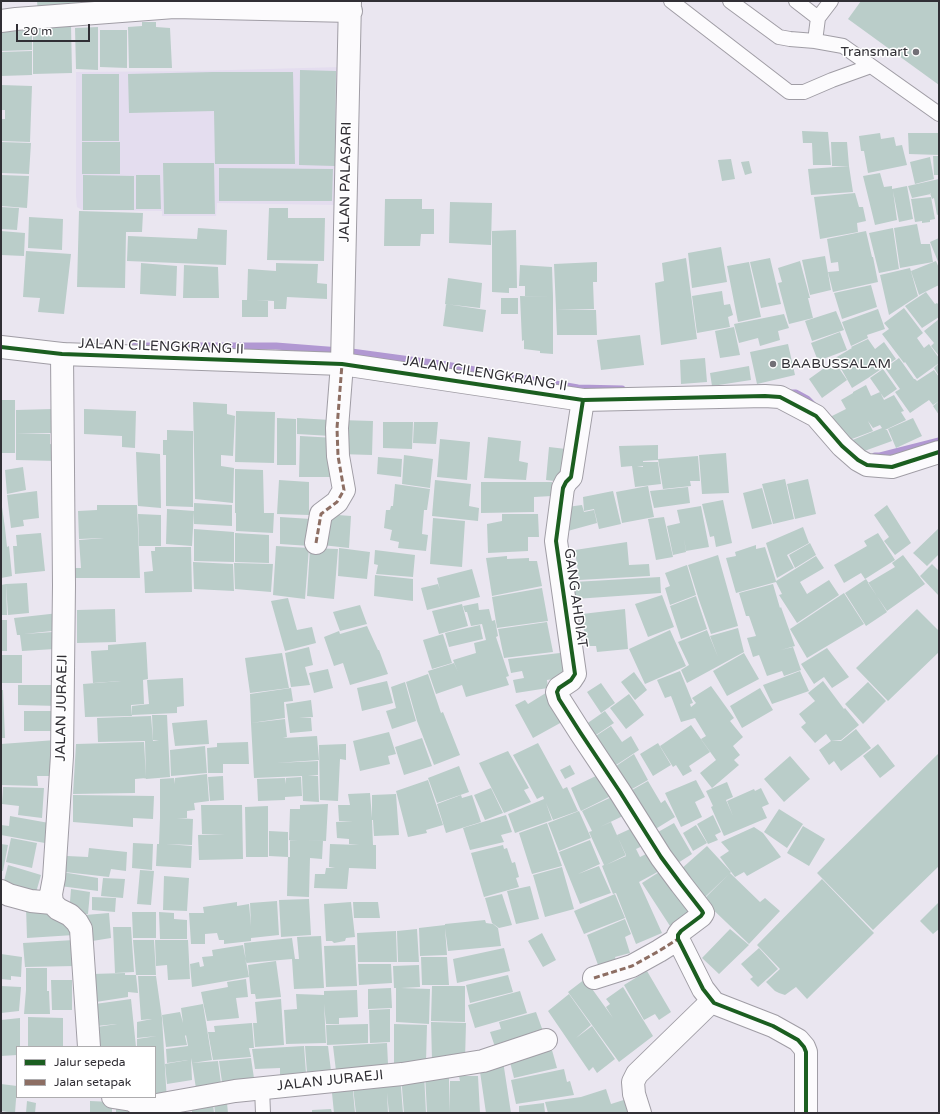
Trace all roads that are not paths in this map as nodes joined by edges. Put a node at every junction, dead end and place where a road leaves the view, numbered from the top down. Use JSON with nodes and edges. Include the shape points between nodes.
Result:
{"nodes":[{"id":1,"x":671,"y":1,"type":"edge"},
{"id":2,"x":730,"y":1,"type":"edge"},
{"id":3,"x":796,"y":1,"type":"edge"},
{"id":4,"x":831,"y":1,"type":"edge"},
{"id":5,"x":351,"y":6,"type":"edge"},
{"id":6,"x":818,"y":18,"type":"junction"},
{"id":7,"x":1,"y":21,"type":"edge"},
{"id":8,"x":815,"y":41,"type":"junction"},
{"id":9,"x":871,"y":66,"type":"junction"},
{"id":10,"x":939,"y":114,"type":"edge"},
{"id":11,"x":1,"y":347,"type":"edge"},
{"id":12,"x":62,"y":354,"type":"junction"},
{"id":13,"x":342,"y":364,"type":"junction"},
{"id":14,"x":582,"y":400,"type":"junction"},
{"id":15,"x":939,"y":452,"type":"edge"},
{"id":16,"x":316,"y":543,"type":"dead end"},
{"id":17,"x":1,"y":891,"type":"edge"},
{"id":18,"x":52,"y":903,"type":"junction"},
{"id":19,"x":678,"y":939,"type":"junction"},
{"id":20,"x":594,"y":978,"type":"dead end"},
{"id":21,"x":712,"y":1001,"type":"junction"},
{"id":22,"x":546,"y":1040,"type":"dead end"},
{"id":23,"x":89,"y":1046,"type":"edge"},
{"id":24,"x":262,"y":1088,"type":"junction"},
{"id":25,"x":119,"y":1098,"type":"edge"},
{"id":26,"x":263,"y":1113,"type":"edge"},
{"id":27,"x":640,"y":1113,"type":"edge"},
{"id":28,"x":806,"y":1113,"type":"edge"}],
"edges":[{"from":1,"to":9,"type":"lane","via":[[789,92],[804,92]]},
{"from":2,"to":8,"type":"lane","via":[[778,37]]},
{"from":3,"to":6,"type":"lane"},
{"from":4,"to":6,"type":"lane"},
{"from":5,"to":7,"type":"street","via":[[174,7]]},
{"from":5,"to":13,"type":"street","name":"JALAN PALASARI"},
{"from":6,"to":8,"type":"lane"},
{"from":8,"to":9,"type":"lane","via":[[844,46]]},
{"from":9,"to":10,"type":"lane"},
{"from":11,"to":12,"type":"street","name":"JALAN CILENGKRANG II"},
{"from":12,"to":13,"type":"street","name":"JALAN CILENGKRANG II"},
{"from":12,"to":18,"type":"street","name":"JALAN JURAEJI","via":[[62,756]]},
{"from":13,"to":14,"type":"street","name":"JALAN CILENGKRANG II"},
{"from":13,"to":16,"type":"street","name":"JALAN PALASARI","via":[[337,428],[338,456],[344,490],[337,502],[321,514]]},
{"from":14,"to":15,"type":"street","name":"JALAN CILENGKRANG II","via":[[780,397],[816,416],[842,446],[867,465],[892,467]]},
{"from":14,"to":19,"type":"street","name":"GANG AHDIAT","via":[[571,477],[563,488],[556,541],[574,674],[557,692],[661,857],[702,911],[701,916],[681,931]]},
{"from":17,"to":18,"type":"street","via":[[31,901]]},
{"from":18,"to":23,"type":"street","via":[[70,915],[81,929]]},
{"from":19,"to":20,"type":"street","via":[[632,966]]},
{"from":19,"to":21,"type":"street","via":[[703,989]]},
{"from":21,"to":27,"type":"street","via":[[637,1074],[633,1082]]},
{"from":21,"to":28,"type":"street","via":[[773,1026],[798,1040],[804,1047]]},
{"from":22,"to":24,"type":"street","name":"JALAN JURAEJI","via":[[484,1061],[402,1074]]},
{"from":24,"to":25,"type":"street","name":"JALAN JURAEJI","via":[[151,1106],[141,1106],[132,1100]]},
{"from":24,"to":26,"type":"lane"}]}
